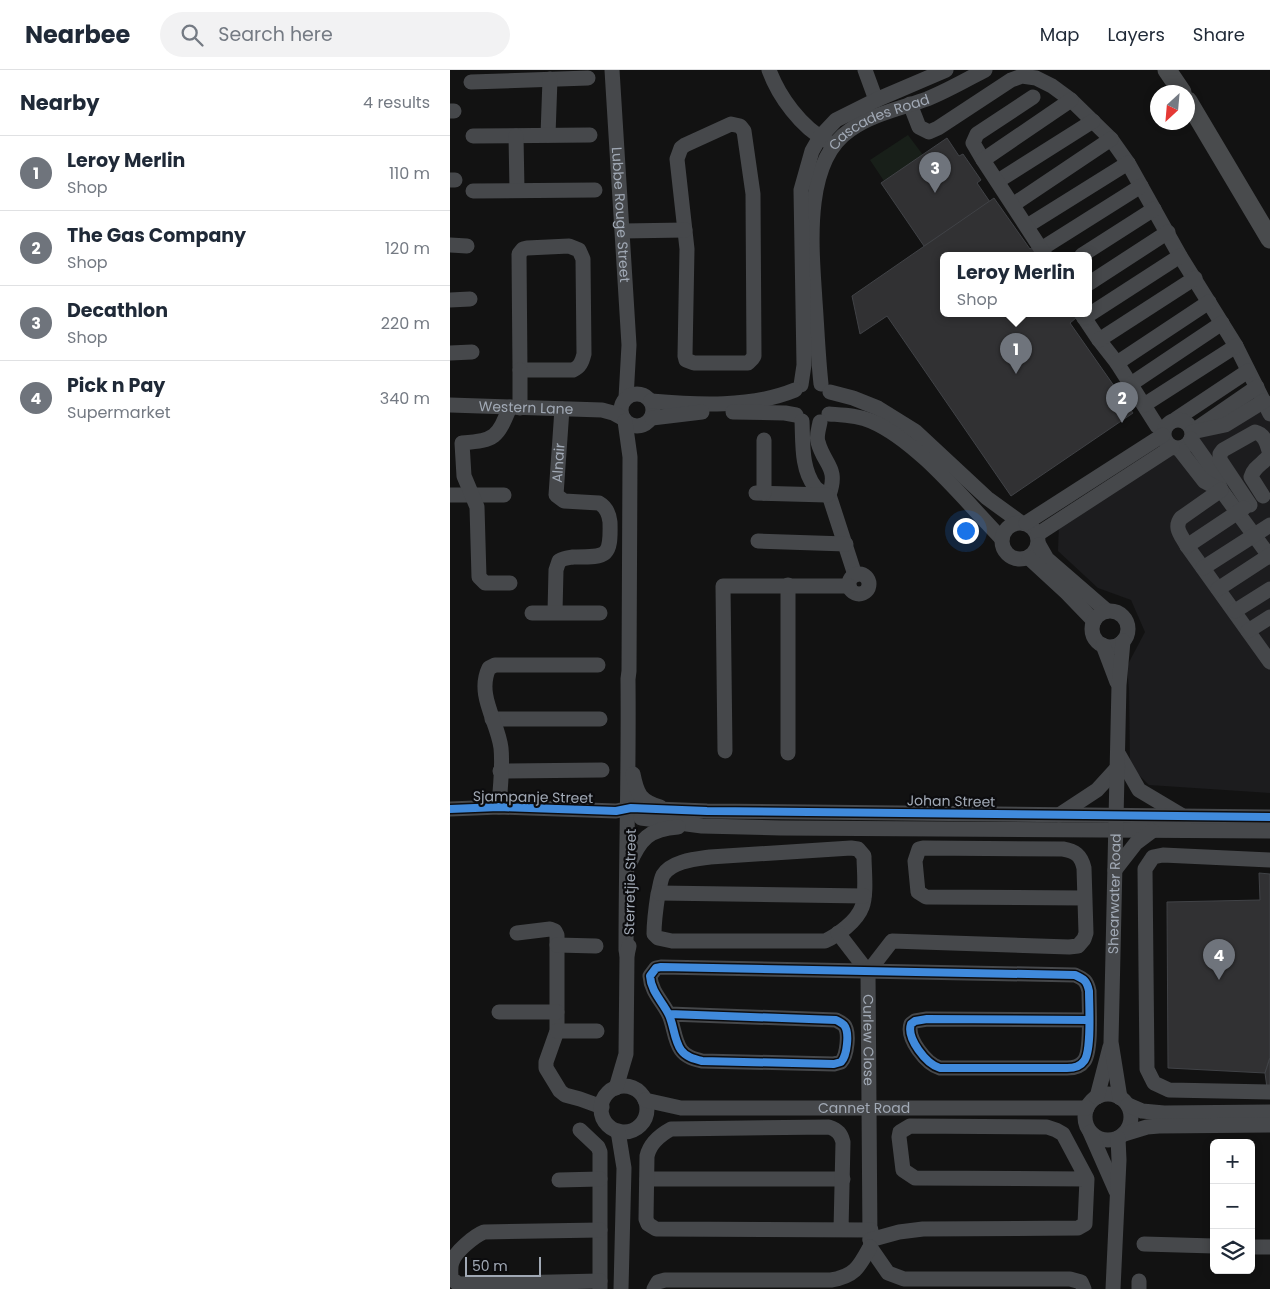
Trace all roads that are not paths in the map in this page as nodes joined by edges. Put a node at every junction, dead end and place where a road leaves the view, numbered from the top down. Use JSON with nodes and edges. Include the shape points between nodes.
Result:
{"nodes":[{"id":1,"x":612,"y":70,"type":"edge"},
{"id":2,"x":769,"y":70,"type":"edge"},
{"id":3,"x":864,"y":70,"type":"edge"},
{"id":4,"x":984,"y":70,"type":"edge"},
{"id":5,"x":1167,"y":70,"type":"edge"},
{"id":6,"x":937,"y":72,"type":"edge"},
{"id":7,"x":534,"y":75,"type":"edge"},
{"id":8,"x":588,"y":78,"type":"dead end"},
{"id":9,"x":550,"y":79,"type":"junction"},
{"id":10,"x":470,"y":82,"type":"dead end"},
{"id":11,"x":1177,"y":85,"type":"edge"},
{"id":12,"x":941,"y":93,"type":"junction"},
{"id":13,"x":1033,"y":97,"type":"dead end"},
{"id":14,"x":876,"y":100,"type":"junction"},
{"id":15,"x":1071,"y":100,"type":"junction"},
{"id":16,"x":910,"y":104,"type":"junction"},
{"id":17,"x":1195,"y":113,"type":"edge"},
{"id":18,"x":1093,"y":121,"type":"junction"},
{"id":19,"x":548,"y":135,"type":"junction"},
{"id":20,"x":590,"y":135,"type":"dead end"},
{"id":21,"x":473,"y":136,"type":"dead end"},
{"id":22,"x":516,"y":136,"type":"junction"},
{"id":23,"x":820,"y":137,"type":"junction"},
{"id":24,"x":1111,"y":139,"type":"junction"},
{"id":25,"x":835,"y":145,"type":"junction"},
{"id":26,"x":984,"y":160,"type":"junction"},
{"id":27,"x":1128,"y":163,"type":"junction"},
{"id":28,"x":998,"y":182,"type":"junction"},
{"id":29,"x":1141,"y":186,"type":"junction"},
{"id":30,"x":517,"y":190,"type":"junction"},
{"id":31,"x":595,"y":190,"type":"dead end"},
{"id":32,"x":473,"y":191,"type":"dead end"},
{"id":33,"x":1014,"y":204,"type":"junction"},
{"id":34,"x":1154,"y":209,"type":"junction"},
{"id":35,"x":1027,"y":226,"type":"junction"},
{"id":36,"x":685,"y":230,"type":"junction"},
{"id":37,"x":622,"y":232,"type":"junction"},
{"id":38,"x":1168,"y":232,"type":"junction"},
{"id":39,"x":1270,"y":240,"type":"edge"},
{"id":40,"x":450,"y":246,"type":"edge"},
{"id":41,"x":467,"y":246,"type":"dead end"},
{"id":42,"x":1043,"y":252,"type":"edge"},
{"id":43,"x":1087,"y":252,"type":"edge"},
{"id":44,"x":1180,"y":256,"type":"junction"},
{"id":45,"x":1195,"y":278,"type":"junction"},
{"id":46,"x":1092,"y":281,"type":"edge"},
{"id":47,"x":470,"y":299,"type":"dead end"},
{"id":48,"x":450,"y":300,"type":"edge"},
{"id":49,"x":1209,"y":302,"type":"junction"},
{"id":50,"x":1092,"y":310,"type":"edge"},
{"id":51,"x":1084,"y":317,"type":"edge"},
{"id":52,"x":1222,"y":323,"type":"junction"},
{"id":53,"x":1098,"y":340,"type":"junction"},
{"id":54,"x":1236,"y":346,"type":"junction"},
{"id":55,"x":450,"y":352,"type":"edge"},
{"id":56,"x":472,"y":352,"type":"dead end"},
{"id":57,"x":629,"y":359,"type":"junction"},
{"id":58,"x":1117,"y":363,"type":"junction"},
{"id":59,"x":520,"y":370,"type":"junction"},
{"id":60,"x":1248,"y":371,"type":"junction"},
{"id":61,"x":1131,"y":384,"type":"junction"},
{"id":62,"x":1257,"y":387,"type":"junction"},
{"id":63,"x":798,"y":388,"type":"junction"},
{"id":64,"x":825,"y":388,"type":"junction"},
{"id":65,"x":649,"y":399,"type":"junction"},
{"id":66,"x":625,"y":400,"type":"junction"},
{"id":67,"x":450,"y":405,"type":"edge"},
{"id":68,"x":1144,"y":405,"type":"junction"},
{"id":69,"x":515,"y":408,"type":"junction"},
{"id":70,"x":562,"y":408,"type":"junction"},
{"id":71,"x":1267,"y":408,"type":"edge"},
{"id":72,"x":602,"y":410,"type":"junction"},
{"id":73,"x":799,"y":418,"type":"junction"},
{"id":74,"x":824,"y":418,"type":"junction"},
{"id":75,"x":1176,"y":419,"type":"junction"},
{"id":76,"x":624,"y":420,"type":"junction"},
{"id":77,"x":646,"y":422,"type":"junction"},
{"id":78,"x":1192,"y":435,"type":"junction"},
{"id":79,"x":764,"y":440,"type":"dead end"},
{"id":80,"x":1169,"y":440,"type":"junction"},
{"id":81,"x":456,"y":443,"type":"edge"},
{"id":82,"x":630,"y":457,"type":"junction"},
{"id":83,"x":1221,"y":490,"type":"junction"},
{"id":84,"x":1266,"y":494,"type":"edge"},
{"id":85,"x":450,"y":495,"type":"edge"},
{"id":86,"x":472,"y":495,"type":"junction"},
{"id":87,"x":504,"y":495,"type":"dead end"},
{"id":88,"x":829,"y":495,"type":"junction"},
{"id":89,"x":1243,"y":509,"type":"junction"},
{"id":90,"x":1023,"y":523,"type":"junction"},
{"id":91,"x":1270,"y":525,"type":"edge"},
{"id":92,"x":1254,"y":535,"type":"junction"},
{"id":93,"x":1002,"y":539,"type":"junction"},
{"id":94,"x":1038,"y":540,"type":"junction"},
{"id":95,"x":758,"y":541,"type":"dead end"},
{"id":96,"x":846,"y":544,"type":"junction"},
{"id":97,"x":1187,"y":546,"type":"junction"},
{"id":98,"x":1270,"y":556,"type":"edge"},
{"id":99,"x":1028,"y":558,"type":"junction"},
{"id":100,"x":1203,"y":568,"type":"junction"},
{"id":101,"x":510,"y":583,"type":"dead end"},
{"id":102,"x":788,"y":585,"type":"junction"},
{"id":103,"x":1218,"y":589,"type":"junction"},
{"id":104,"x":1270,"y":589,"type":"edge"},
{"id":105,"x":1107,"y":611,"type":"junction"},
{"id":106,"x":1234,"y":611,"type":"junction"},
{"id":107,"x":532,"y":612,"type":"dead end"},
{"id":108,"x":555,"y":612,"type":"junction"},
{"id":109,"x":600,"y":613,"type":"dead end"},
{"id":110,"x":1270,"y":617,"type":"edge"},
{"id":111,"x":1094,"y":621,"type":"junction"},
{"id":112,"x":1248,"y":631,"type":"junction"},
{"id":113,"x":1123,"y":641,"type":"junction"},
{"id":114,"x":1103,"y":645,"type":"junction"},
{"id":115,"x":1268,"y":653,"type":"edge"},
{"id":116,"x":598,"y":665,"type":"dead end"},
{"id":117,"x":629,"y":671,"type":"junction"},
{"id":118,"x":1118,"y":685,"type":"junction"},
{"id":119,"x":492,"y":719,"type":"junction"},
{"id":120,"x":600,"y":719,"type":"dead end"},
{"id":121,"x":725,"y":751,"type":"dead end"},
{"id":122,"x":788,"y":753,"type":"dead end"},
{"id":123,"x":1118,"y":760,"type":"junction"},
{"id":124,"x":500,"y":770,"type":"junction"},
{"id":125,"x":602,"y":770,"type":"dead end"},
{"id":126,"x":632,"y":772,"type":"junction"},
{"id":127,"x":499,"y":807,"type":"junction"},
{"id":128,"x":450,"y":809,"type":"edge"},
{"id":129,"x":674,"y":811,"type":"junction"},
{"id":130,"x":626,"y":812,"type":"junction"},
{"id":131,"x":1059,"y":815,"type":"junction"},
{"id":132,"x":1116,"y":815,"type":"junction"},
{"id":133,"x":1182,"y":816,"type":"junction"},
{"id":134,"x":1270,"y":817,"type":"edge"},
{"id":135,"x":702,"y":826,"type":"junction"},
{"id":136,"x":1093,"y":831,"type":"junction"},
{"id":137,"x":1117,"y":831,"type":"junction"},
{"id":138,"x":1152,"y":831,"type":"junction"},
{"id":139,"x":1270,"y":831,"type":"edge"},
{"id":140,"x":1270,"y":860,"type":"edge"},
{"id":141,"x":629,"y":865,"type":"junction"},
{"id":142,"x":1116,"y":866,"type":"junction"},
{"id":143,"x":659,"y":893,"type":"junction"},
{"id":144,"x":864,"y":896,"type":"junction"},
{"id":145,"x":1084,"y":898,"type":"junction"},
{"id":146,"x":517,"y":933,"type":"dead end"},
{"id":147,"x":838,"y":933,"type":"junction"},
{"id":148,"x":557,"y":945,"type":"junction"},
{"id":149,"x":596,"y":946,"type":"dead end"},
{"id":150,"x":627,"y":955,"type":"junction"},
{"id":151,"x":868,"y":972,"type":"junction"},
{"id":152,"x":499,"y":1012,"type":"dead end"},
{"id":153,"x":557,"y":1012,"type":"junction"},
{"id":154,"x":669,"y":1014,"type":"junction"},
{"id":155,"x":1089,"y":1020,"type":"junction"},
{"id":156,"x":557,"y":1031,"type":"junction"},
{"id":157,"x":597,"y":1031,"type":"dead end"},
{"id":158,"x":1112,"y":1042,"type":"junction"},
{"id":159,"x":626,"y":1054,"type":"junction"},
{"id":160,"x":613,"y":1090,"type":"junction"},
{"id":161,"x":1270,"y":1092,"type":"edge"},
{"id":162,"x":641,"y":1096,"type":"junction"},
{"id":163,"x":1097,"y":1097,"type":"junction"},
{"id":164,"x":580,"y":1099,"type":"junction"},
{"id":165,"x":1124,"y":1101,"type":"junction"},
{"id":166,"x":602,"y":1107,"type":"junction"},
{"id":167,"x":868,"y":1107,"type":"junction"},
{"id":168,"x":680,"y":1108,"type":"junction"},
{"id":169,"x":1047,"y":1108,"type":"junction"},
{"id":170,"x":1087,"y":1108,"type":"junction"},
{"id":171,"x":1270,"y":1112,"type":"edge"},
{"id":172,"x":639,"y":1125,"type":"junction"},
{"id":173,"x":1270,"y":1125,"type":"edge"},
{"id":174,"x":1088,"y":1128,"type":"junction"},
{"id":175,"x":580,"y":1130,"type":"dead end"},
{"id":176,"x":618,"y":1131,"type":"junction"},
{"id":177,"x":1121,"y":1136,"type":"junction"},
{"id":178,"x":624,"y":1168,"type":"junction"},
{"id":179,"x":647,"y":1178,"type":"junction"},
{"id":180,"x":600,"y":1179,"type":"junction"},
{"id":181,"x":1088,"y":1179,"type":"junction"},
{"id":182,"x":559,"y":1180,"type":"dead end"},
{"id":183,"x":843,"y":1180,"type":"junction"},
{"id":184,"x":1116,"y":1192,"type":"junction"},
{"id":185,"x":600,"y":1230,"type":"junction"},
{"id":186,"x":841,"y":1230,"type":"junction"},
{"id":187,"x":870,"y":1239,"type":"junction"},
{"id":188,"x":1144,"y":1244,"type":"dead end"},
{"id":189,"x":1210,"y":1246,"type":"edge"},
{"id":190,"x":1255,"y":1246,"type":"edge"},
{"id":191,"x":1270,"y":1247,"type":"edge"},
{"id":192,"x":600,"y":1285,"type":"edge"},
{"id":193,"x":621,"y":1289,"type":"edge"},
{"id":194,"x":654,"y":1289,"type":"edge"},
{"id":195,"x":1084,"y":1289,"type":"edge"},
{"id":196,"x":1112,"y":1289,"type":"edge"}],
"edges":[{"from":1,"to":37,"type":"street","name":"Lubbe Rouge Street"},
{"from":2,"to":23,"type":"street","name":"Cascades Road","via":[[781,94]]},
{"from":3,"to":14,"type":"street"},
{"from":4,"to":12,"type":"street","name":"Cascades Road"},
{"from":5,"to":11,"type":"main road"},
{"from":6,"to":12,"type":"street","name":"Cascades Road"},
{"from":6,"to":14,"type":"street","name":"Cascades Road"},
{"from":7,"to":9,"type":"street"},
{"from":7,"to":10,"type":"street"},
{"from":8,"to":9,"type":"street"},
{"from":9,"to":19,"type":"street"},
{"from":12,"to":16,"type":"street","name":"Cascades Road"},
{"from":13,"to":26,"type":"street","via":[[975,137],[973,143]]},
{"from":14,"to":23,"type":"street","name":"Cascades Road","via":[[836,120]]},
{"from":15,"to":16,"type":"street","via":[[1036,78],[1022,76],[1010,80],[929,132],[919,127]]},
{"from":15,"to":18,"type":"street"},
{"from":15,"to":26,"type":"street"},
{"from":16,"to":25,"type":"street","name":"Cascades Road","via":[[859,124]]},
{"from":17,"to":39,"type":"main road"},
{"from":18,"to":24,"type":"street"},
{"from":18,"to":28,"type":"street"},
{"from":19,"to":20,"type":"street"},
{"from":19,"to":22,"type":"street"},
{"from":21,"to":22,"type":"street"},
{"from":22,"to":30,"type":"street"},
{"from":23,"to":25,"type":"street","name":"Cascades Road"},
{"from":23,"to":63,"type":"street","via":[[812,151],[801,190],[804,365]]},
{"from":24,"to":27,"type":"street"},
{"from":24,"to":33,"type":"street"},
{"from":25,"to":64,"type":"street","via":[[820,173],[812,218],[817,327]]},
{"from":26,"to":28,"type":"street"},
{"from":27,"to":29,"type":"street"},
{"from":27,"to":35,"type":"street"},
{"from":28,"to":33,"type":"street"},
{"from":29,"to":34,"type":"street"},
{"from":29,"to":42,"type":"street"},
{"from":30,"to":31,"type":"street"},
{"from":30,"to":32,"type":"street"},
{"from":33,"to":35,"type":"street"},
{"from":34,"to":38,"type":"street"},
{"from":34,"to":43,"type":"street"},
{"from":35,"to":42,"type":"street"},
{"from":36,"to":36,"type":"street","via":[[686,360],[694,363],[748,363],[754,356],[753,194],[746,140],[740,126],[731,124],[681,148],[677,159]]},
{"from":36,"to":37,"type":"street"},
{"from":37,"to":57,"type":"street","name":"Lubbe Rouge Street"},
{"from":38,"to":44,"type":"street"},
{"from":38,"to":46,"type":"street"},
{"from":40,"to":41,"type":"street"},
{"from":44,"to":45,"type":"street"},
{"from":44,"to":50,"type":"street"},
{"from":45,"to":49,"type":"street"},
{"from":45,"to":53,"type":"street"},
{"from":47,"to":48,"type":"street"},
{"from":49,"to":52,"type":"street"},
{"from":49,"to":58,"type":"street"},
{"from":51,"to":53,"type":"street"},
{"from":52,"to":54,"type":"street"},
{"from":52,"to":61,"type":"street"},
{"from":53,"to":58,"type":"street"},
{"from":54,"to":60,"type":"street"},
{"from":54,"to":68,"type":"street"},
{"from":55,"to":56,"type":"street"},
{"from":57,"to":65,"type":"street","name":"Lubbe Rouge Street"},
{"from":57,"to":66,"type":"street","name":"Lubbe Rouge Street"},
{"from":58,"to":61,"type":"street"},
{"from":59,"to":59,"type":"street","via":[[519,254],[528,248],[574,247],[583,259],[583,361],[573,370]]},
{"from":59,"to":69,"type":"street"},
{"from":60,"to":62,"type":"street"},
{"from":60,"to":75,"type":"street"},
{"from":61,"to":68,"type":"street"},
{"from":62,"to":71,"type":"street"},
{"from":62,"to":78,"type":"street"},
{"from":63,"to":64,"type":"street","via":[[810,382]]},
{"from":63,"to":65,"type":"street","via":[[776,398],[750,402],[680,403]]},
{"from":63,"to":73,"type":"street","via":[[791,402]]},
{"from":64,"to":74,"type":"street","via":[[833,403]]},
{"from":64,"to":90,"type":"street","via":[[878,408],[915,432],[987,498]]},
{"from":65,"to":66,"type":"street","via":[[636,394]]},
{"from":65,"to":77,"type":"street","via":[[653,406]]},
{"from":66,"to":72,"type":"street","name":"Western Lane"},
{"from":66,"to":76,"type":"street","via":[[621,408]]},
{"from":67,"to":69,"type":"street","name":"Western Lane"},
{"from":68,"to":80,"type":"street"},
{"from":69,"to":70,"type":"street","name":"Western Lane"},
{"from":69,"to":81,"type":"street","via":[[496,435],[480,442]]},
{"from":70,"to":72,"type":"street","name":"Western Lane"},
{"from":70,"to":108,"type":"street","name":"Alnair","via":[[556,495],[564,501],[598,503],[607,510],[610,519],[609,547],[604,555],[559,561]]},
{"from":71,"to":78,"type":"street"},
{"from":72,"to":76,"type":"street","name":"Western Lane"},
{"from":73,"to":74,"type":"street","via":[[814,423]]},
{"from":73,"to":77,"type":"street","via":[[785,413],[706,412]]},
{"from":73,"to":88,"type":"street","via":[[807,472],[816,489]]},
{"from":74,"to":88,"type":"street","via":[[817,440],[832,472]]},
{"from":74,"to":93,"type":"street","via":[[854,416],[871,421],[914,448]]},
{"from":75,"to":78,"type":"street","via":[[1184,420]]},
{"from":75,"to":80,"type":"street","via":[[1169,422]]},
{"from":76,"to":77,"type":"street","via":[[633,426]]},
{"from":76,"to":82,"type":"street"},
{"from":77,"to":82,"type":"street"},
{"from":78,"to":80,"type":"street","via":[[1186,445]]},
{"from":78,"to":83,"type":"street","via":[[1215,473]]},
{"from":79,"to":88,"type":"street","via":[[760,493]]},
{"from":80,"to":83,"type":"street","via":[[1204,480]]},
{"from":80,"to":90,"type":"street"},
{"from":80,"to":94,"type":"street"},
{"from":81,"to":86,"type":"street"},
{"from":82,"to":117,"type":"street"},
{"from":83,"to":89,"type":"street"},
{"from":83,"to":97,"type":"street","via":[[1178,522],[1177,528]]},
{"from":84,"to":89,"type":"street"},
{"from":84,"to":89,"type":"street","via":[[1251,477],[1254,469],[1270,454],[1264,438],[1255,432],[1220,454]]},
{"from":85,"to":86,"type":"street"},
{"from":86,"to":87,"type":"street"},
{"from":86,"to":101,"type":"street","via":[[477,507],[479,577],[485,583]]},
{"from":88,"to":96,"type":"street"},
{"from":89,"to":92,"type":"street"},
{"from":89,"to":97,"type":"street"},
{"from":90,"to":93,"type":"street","via":[[1015,523],[1006,529]]},
{"from":90,"to":94,"type":"street","via":[[1035,529]]},
{"from":91,"to":92,"type":"street"},
{"from":92,"to":98,"type":"street"},
{"from":92,"to":100,"type":"street"},
{"from":93,"to":99,"type":"street","via":[[1004,550],[1012,558]]},
{"from":94,"to":99,"type":"street","via":[[1036,550]]},
{"from":94,"to":105,"type":"street","via":[[1047,559]]},
{"from":95,"to":96,"type":"street"},
{"from":96,"to":102,"type":"street","via":[[852,580]]},
{"from":97,"to":100,"type":"street"},
{"from":98,"to":103,"type":"street"},
{"from":99,"to":111,"type":"street"},
{"from":100,"to":103,"type":"street"},
{"from":102,"to":121,"type":"street","via":[[723,586]]},
{"from":102,"to":122,"type":"street"},
{"from":103,"to":106,"type":"street"},
{"from":104,"to":106,"type":"street"},
{"from":105,"to":111,"type":"street"},
{"from":105,"to":113,"type":"street","via":[[1118,612],[1126,620],[1128,631]]},
{"from":106,"to":112,"type":"street"},
{"from":107,"to":108,"type":"street"},
{"from":108,"to":109,"type":"street"},
{"from":110,"to":112,"type":"street"},
{"from":111,"to":114,"type":"street","via":[[1093,632]]},
{"from":112,"to":115,"type":"street"},
{"from":113,"to":114,"type":"street","via":[[1114,646]]},
{"from":113,"to":118,"type":"street","name":"Shearwater Road"},
{"from":114,"to":118,"type":"street","name":"Shearwater Road"},
{"from":116,"to":119,"type":"street","via":[[491,666],[485,689]]},
{"from":117,"to":126,"type":"street","via":[[632,681]]},
{"from":117,"to":130,"type":"street"},
{"from":118,"to":123,"type":"street","name":"Shearwater Road"},
{"from":119,"to":120,"type":"street"},
{"from":119,"to":124,"type":"street","via":[[501,749]]},
{"from":123,"to":131,"type":"street","via":[[1097,790]]},
{"from":123,"to":132,"type":"street","name":"Shearwater Road"},
{"from":123,"to":133,"type":"street","via":[[1139,790]]},
{"from":124,"to":125,"type":"street"},
{"from":124,"to":127,"type":"street"},
{"from":126,"to":129,"type":"street","name":"Johan Street","via":[[636,789],[644,801]]},
{"from":126,"to":130,"type":"street"},
{"from":127,"to":128,"type":"street","name":"Sjampanje Street"},
{"from":127,"to":130,"type":"street","name":"Sjampanje Street"},
{"from":129,"to":130,"type":"street","name":"Johan Street"},
{"from":129,"to":131,"type":"street","name":"Johan Street"},
{"from":130,"to":135,"type":"street","name":"Johan Street"},
{"from":130,"to":141,"type":"street","name":"Sterretjie Street"},
{"from":130,"to":150,"type":"street","name":"Sterretjie Street"},
{"from":131,"to":132,"type":"street","name":"Johan Street"},
{"from":132,"to":133,"type":"street","name":"Johan Street"},
{"from":132,"to":137,"type":"street","name":"Shearwater Road"},
{"from":133,"to":134,"type":"street","name":"Johan Street"},
{"from":135,"to":136,"type":"street","name":"Johan Street"},
{"from":135,"to":141,"type":"street","name":"Johan Street","via":[[651,834],[642,841]]},
{"from":136,"to":137,"type":"street","name":"Johan Street"},
{"from":136,"to":142,"type":"street","via":[[1105,843]]},
{"from":137,"to":138,"type":"street","name":"Johan Street"},
{"from":137,"to":142,"type":"street","name":"Shearwater Road"},
{"from":138,"to":139,"type":"street","name":"Johan Street"},
{"from":138,"to":142,"type":"street"},
{"from":140,"to":161,"type":"street","via":[[1163,855],[1153,858],[1145,869],[1145,955],[1148,1070],[1154,1083],[1169,1090]]},
{"from":141,"to":150,"type":"street","name":"Sterretjie Street"},
{"from":142,"to":158,"type":"street","name":"Shearwater Road"},
{"from":143,"to":144,"type":"street"},
{"from":143,"to":144,"type":"street","via":[[664,874],[690,860],[851,848],[858,849],[864,856]]},
{"from":143,"to":147,"type":"street","via":[[654,934],[665,940],[820,942]]},
{"from":144,"to":147,"type":"street","via":[[859,913]]},
{"from":145,"to":145,"type":"street","via":[[1082,859],[1071,850],[923,848],[916,854],[918,892],[926,897]]},
{"from":145,"to":151,"type":"street","via":[[1086,933],[1078,946],[892,941]]},
{"from":146,"to":148,"type":"street","via":[[550,929],[557,935]]},
{"from":147,"to":151,"type":"street"},
{"from":148,"to":149,"type":"street"},
{"from":148,"to":153,"type":"street"},
{"from":150,"to":159,"type":"street","name":"Sterretjie Street"},
{"from":151,"to":154,"type":"street","via":[[656,968],[650,976],[650,983]]},
{"from":151,"to":155,"type":"street","via":[[1076,974],[1088,983]]},
{"from":151,"to":167,"type":"street","name":"Curlew Close"},
{"from":152,"to":153,"type":"street"},
{"from":153,"to":156,"type":"street"},
{"from":154,"to":154,"type":"street","via":[[680,1048],[685,1054],[702,1060],[834,1064],[841,1062],[846,1053],[846,1031],[844,1025],[836,1020]]},
{"from":155,"to":155,"type":"street","via":[[1085,1060],[1081,1065],[1067,1068],[940,1068],[927,1061],[909,1029],[911,1024],[921,1019]]},
{"from":156,"to":157,"type":"street"},
{"from":156,"to":164,"type":"street","via":[[546,1068],[560,1091]]},
{"from":158,"to":163,"type":"street","name":"Shearwater Road"},
{"from":158,"to":165,"type":"street","name":"Shearwater Road"},
{"from":159,"to":160,"type":"street","name":"Sterretjie Street"},
{"from":159,"to":162,"type":"street","name":"Sterretjie Street"},
{"from":160,"to":162,"type":"street","via":[[625,1087]]},
{"from":160,"to":164,"type":"street"},
{"from":160,"to":166,"type":"street","via":[[605,1097]]},
{"from":162,"to":168,"type":"street","name":"Cannet Road"},
{"from":162,"to":172,"type":"street","via":[[647,1112]]},
{"from":163,"to":165,"type":"street","via":[[1109,1094]]},
{"from":163,"to":170,"type":"street"},
{"from":164,"to":166,"type":"street"},
{"from":165,"to":171,"type":"street","via":[[1142,1110],[1164,1113]]},
{"from":165,"to":177,"type":"street","via":[[1131,1120],[1129,1128]]},
{"from":166,"to":176,"type":"street","via":[[606,1124]]},
{"from":167,"to":168,"type":"street","name":"Cannet Road"},
{"from":167,"to":169,"type":"street","name":"Cannet Road"},
{"from":167,"to":187,"type":"street","name":"Curlew Close"},
{"from":168,"to":172,"type":"street","name":"Cannet Road"},
{"from":169,"to":170,"type":"street","name":"Cannet Road"},
{"from":169,"to":174,"type":"street","name":"Cannet Road"},
{"from":170,"to":174,"type":"street"},
{"from":172,"to":176,"type":"street","via":[[626,1132]]},
{"from":172,"to":178,"type":"street"},
{"from":173,"to":177,"type":"street","via":[[1159,1126]]},
{"from":174,"to":177,"type":"street","via":[[1103,1140]]},
{"from":174,"to":184,"type":"street"},
{"from":175,"to":180,"type":"street","via":[[598,1147]]},
{"from":176,"to":178,"type":"street"},
{"from":177,"to":184,"type":"street"},
{"from":178,"to":193,"type":"street"},
{"from":179,"to":183,"type":"street"},
{"from":179,"to":183,"type":"street","via":[[648,1150],[671,1129],[829,1127],[835,1129],[844,1142]]},
{"from":179,"to":186,"type":"street","via":[[646,1219],[656,1229]]},
{"from":180,"to":182,"type":"street"},
{"from":180,"to":185,"type":"street"},
{"from":181,"to":181,"type":"street","via":[[1063,1134],[1047,1127],[910,1126],[898,1137],[903,1170],[915,1178]]},
{"from":181,"to":187,"type":"street","via":[[1083,1227],[923,1229]]},
{"from":183,"to":186,"type":"street"},
{"from":184,"to":196,"type":"street"},
{"from":185,"to":192,"type":"street"},
{"from":185,"to":192,"type":"street","via":[[484,1232],[474,1237],[455,1256],[451,1265],[451,1278],[458,1284]]},
{"from":186,"to":187,"type":"street"},
{"from":187,"to":194,"type":"street","via":[[857,1269],[842,1278],[665,1280],[658,1282]]},
{"from":187,"to":195,"type":"street","via":[[888,1273],[904,1279],[1070,1279],[1081,1282]]},
{"from":188,"to":189,"type":"street"},
{"from":190,"to":191,"type":"street"}]}
